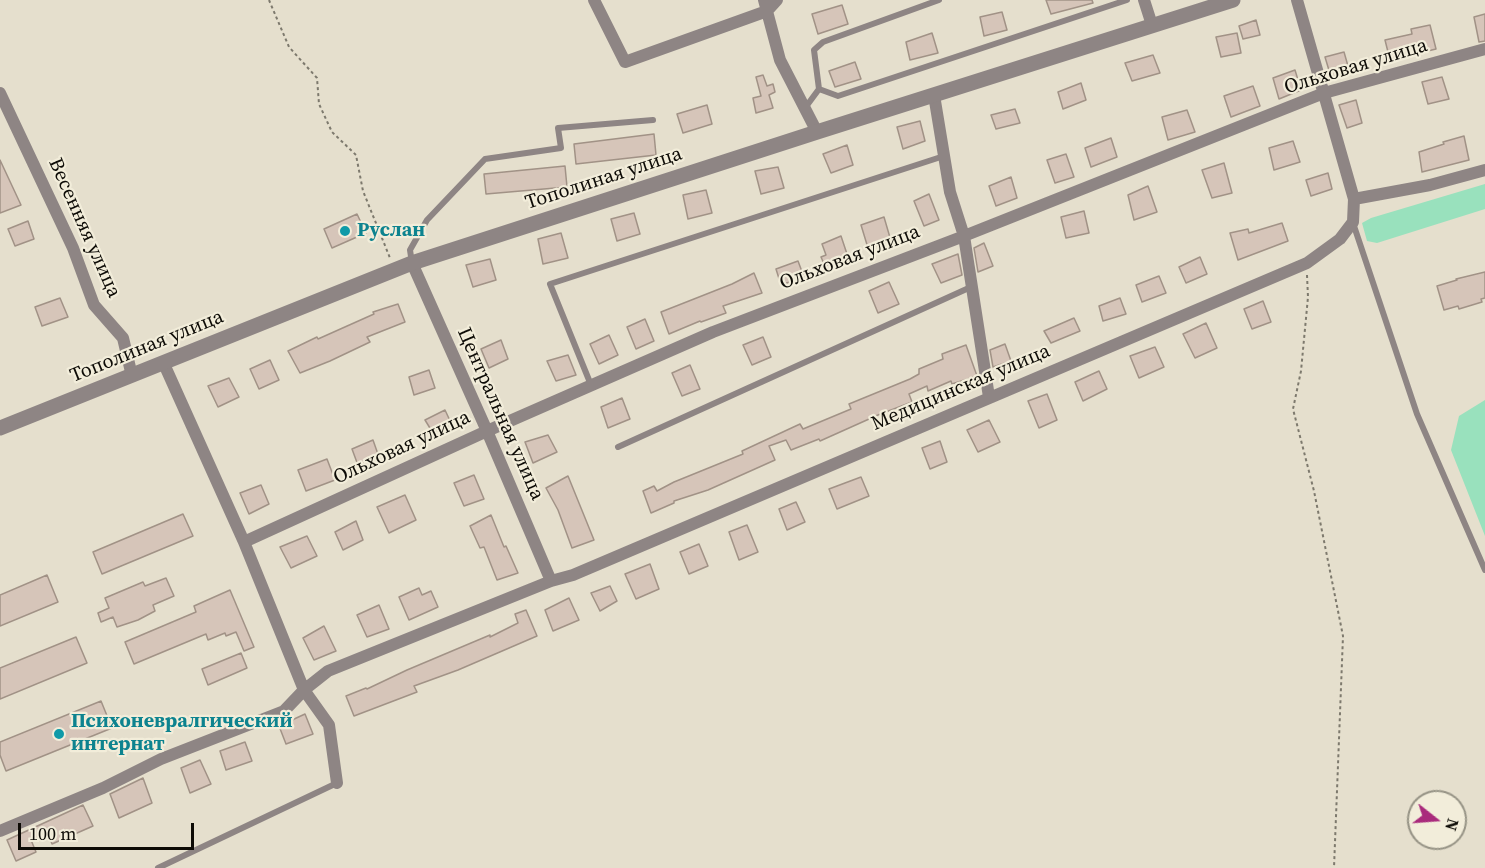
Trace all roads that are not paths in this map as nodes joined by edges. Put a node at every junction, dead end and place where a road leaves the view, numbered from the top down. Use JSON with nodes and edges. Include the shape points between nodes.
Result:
{"nodes":[{"id":1,"x":594,"y":0,"type":"edge"},
{"id":2,"x":777,"y":0,"type":"edge"},
{"id":3,"x":939,"y":0,"type":"edge"},
{"id":4,"x":1126,"y":0,"type":"edge"},
{"id":5,"x":1144,"y":0,"type":"edge"},
{"id":6,"x":1233,"y":0,"type":"edge"},
{"id":7,"x":1297,"y":0,"type":"edge"},
{"id":8,"x":766,"y":6,"type":"edge"},
{"id":9,"x":1152,"y":26,"type":"junction"},
{"id":10,"x":1485,"y":49,"type":"edge"},
{"id":11,"x":819,"y":89,"type":"junction"},
{"id":12,"x":0,"y":93,"type":"edge"},
{"id":13,"x":1324,"y":93,"type":"junction"},
{"id":14,"x":934,"y":95,"type":"junction"},
{"id":15,"x":805,"y":108,"type":"junction"},
{"id":16,"x":653,"y":120,"type":"dead end"},
{"id":17,"x":817,"y":132,"type":"junction"},
{"id":18,"x":944,"y":156,"type":"junction"},
{"id":19,"x":1485,"y":170,"type":"edge"},
{"id":20,"x":1354,"y":199,"type":"junction"},
{"id":21,"x":1353,"y":222,"type":"junction"},
{"id":22,"x":964,"y":236,"type":"junction"},
{"id":23,"x":412,"y":263,"type":"junction"},
{"id":24,"x":972,"y":286,"type":"junction"},
{"id":25,"x":164,"y":364,"type":"junction"},
{"id":26,"x":132,"y":376,"type":"junction"},
{"id":27,"x":591,"y":385,"type":"junction"},
{"id":28,"x":989,"y":397,"type":"junction"},
{"id":29,"x":0,"y":428,"type":"edge"},
{"id":30,"x":487,"y":430,"type":"junction"},
{"id":31,"x":618,"y":447,"type":"dead end"},
{"id":32,"x":244,"y":542,"type":"junction"},
{"id":33,"x":1485,"y":570,"type":"edge"},
{"id":34,"x":551,"y":581,"type":"junction"},
{"id":35,"x":304,"y":690,"type":"junction"},
{"id":36,"x":337,"y":783,"type":"joint"},
{"id":37,"x":0,"y":831,"type":"edge"},
{"id":38,"x":158,"y":868,"type":"edge"}],
"edges":[{"from":1,"to":8,"type":"street","via":[[625,62]]},
{"from":2,"to":8,"type":"street"},
{"from":3,"to":11,"type":"lane","via":[[823,42],[814,50]]},
{"from":4,"to":11,"type":"lane","via":[[838,96]]},
{"from":5,"to":9,"type":"street"},
{"from":6,"to":9,"type":"street","name":"Тополиная улица"},
{"from":7,"to":13,"type":"street"},
{"from":8,"to":15,"type":"street","via":[[780,60]]},
{"from":9,"to":14,"type":"street","name":"Тополиная улица"},
{"from":10,"to":13,"type":"street","name":"Ольховая улица"},
{"from":11,"to":15,"type":"lane"},
{"from":12,"to":26,"type":"street","name":"Весенняя улица","via":[[74,248],[94,305],[123,338]]},
{"from":13,"to":20,"type":"street"},
{"from":13,"to":22,"type":"street","name":"Ольховая улица"},
{"from":14,"to":17,"type":"street","name":"Тополиная улица"},
{"from":14,"to":18,"type":"street"},
{"from":15,"to":17,"type":"street"},
{"from":16,"to":23,"type":"lane","via":[[558,128],[561,148],[485,159],[427,220],[410,250]]},
{"from":17,"to":23,"type":"street","name":"Тополиная улица"},
{"from":18,"to":22,"type":"street"},
{"from":18,"to":27,"type":"lane","via":[[550,284]]},
{"from":19,"to":20,"type":"street"},
{"from":20,"to":21,"type":"street"},
{"from":21,"to":28,"type":"street","name":"Медицинская улица","via":[[1340,239],[1307,263]]},
{"from":21,"to":33,"type":"lane","via":[[1417,414]]},
{"from":22,"to":24,"type":"street"},
{"from":22,"to":27,"type":"street","name":"Ольховая улица","via":[[713,332]]},
{"from":23,"to":25,"type":"street","name":"Тополиная улица"},
{"from":23,"to":30,"type":"street","name":"Центральная улица"},
{"from":24,"to":28,"type":"street"},
{"from":24,"to":31,"type":"lane"},
{"from":25,"to":26,"type":"street","name":"Тополиная улица"},
{"from":25,"to":32,"type":"street"},
{"from":26,"to":29,"type":"street","name":"Тополиная улица"},
{"from":27,"to":30,"type":"street","name":"Ольховая улица"},
{"from":28,"to":34,"type":"street","name":"Медицинская улица"},
{"from":30,"to":32,"type":"street","name":"Ольховая улица"},
{"from":30,"to":34,"type":"street","name":"Центральная улица"},
{"from":32,"to":35,"type":"street"},
{"from":34,"to":35,"type":"street","name":"Медицинская улица","via":[[328,671]]},
{"from":35,"to":36,"type":"street","via":[[329,725]]},
{"from":35,"to":37,"type":"street","via":[[284,711],[161,759]]},
{"from":36,"to":38,"type":"lane"}]}
